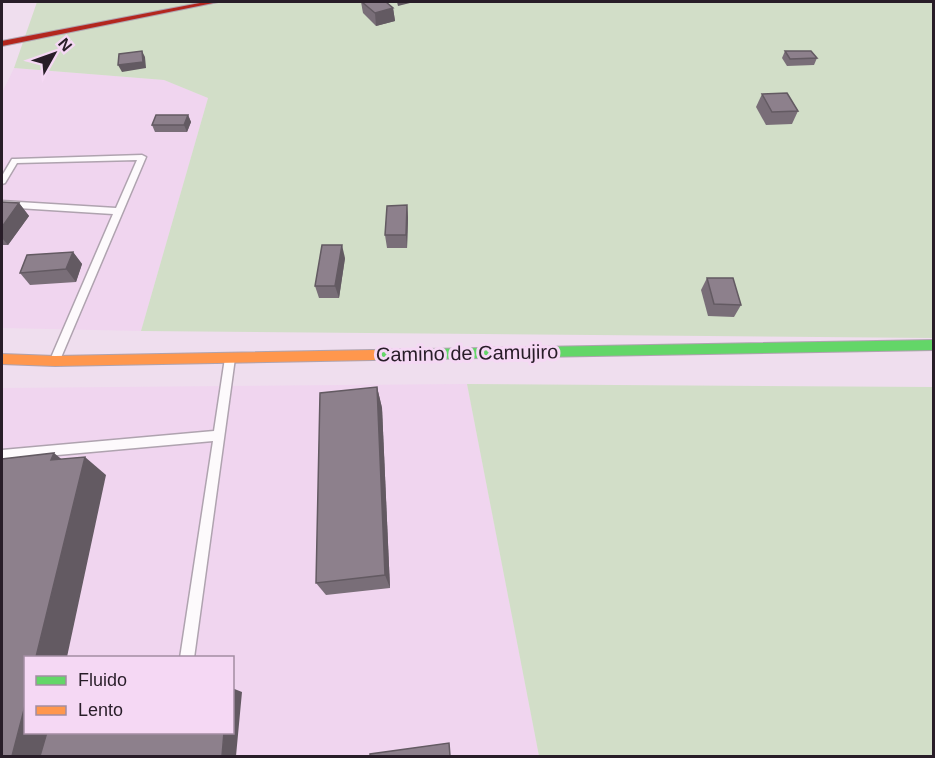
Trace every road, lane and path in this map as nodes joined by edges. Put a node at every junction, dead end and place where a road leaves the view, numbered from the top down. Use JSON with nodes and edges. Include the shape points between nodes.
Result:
{"nodes":[{"id":1,"x":214,"y":2,"type":"edge"},
{"id":2,"x":2,"y":44,"type":"edge"},
{"id":3,"x":2,"y":181,"type":"edge"},
{"id":4,"x":2,"y":204,"type":"edge"},
{"id":5,"x":119,"y":211,"type":"junction"},
{"id":6,"x":933,"y":345,"type":"edge"},
{"id":7,"x":230,"y":357,"type":"junction"},
{"id":8,"x":2,"y":359,"type":"edge"},
{"id":9,"x":55,"y":361,"type":"junction"},
{"id":10,"x":219,"y":435,"type":"junction"},
{"id":11,"x":2,"y":455,"type":"edge"},
{"id":12,"x":187,"y":656,"type":"edge"}],
"edges":[{"from":1,"to":2,"type":"street"},
{"from":3,"to":5,"type":"lane","via":[[15,161],[142,157]]},
{"from":4,"to":5,"type":"lane"},
{"from":5,"to":9,"type":"lane"},
{"from":6,"to":7,"type":"street","name":"Camino de Camujiro"},
{"from":7,"to":9,"type":"street","name":"Camino de Camujiro"},
{"from":7,"to":10,"type":"lane"},
{"from":8,"to":9,"type":"street","name":"Camino de Camujiro"},
{"from":10,"to":11,"type":"lane"},
{"from":10,"to":12,"type":"lane"}]}
